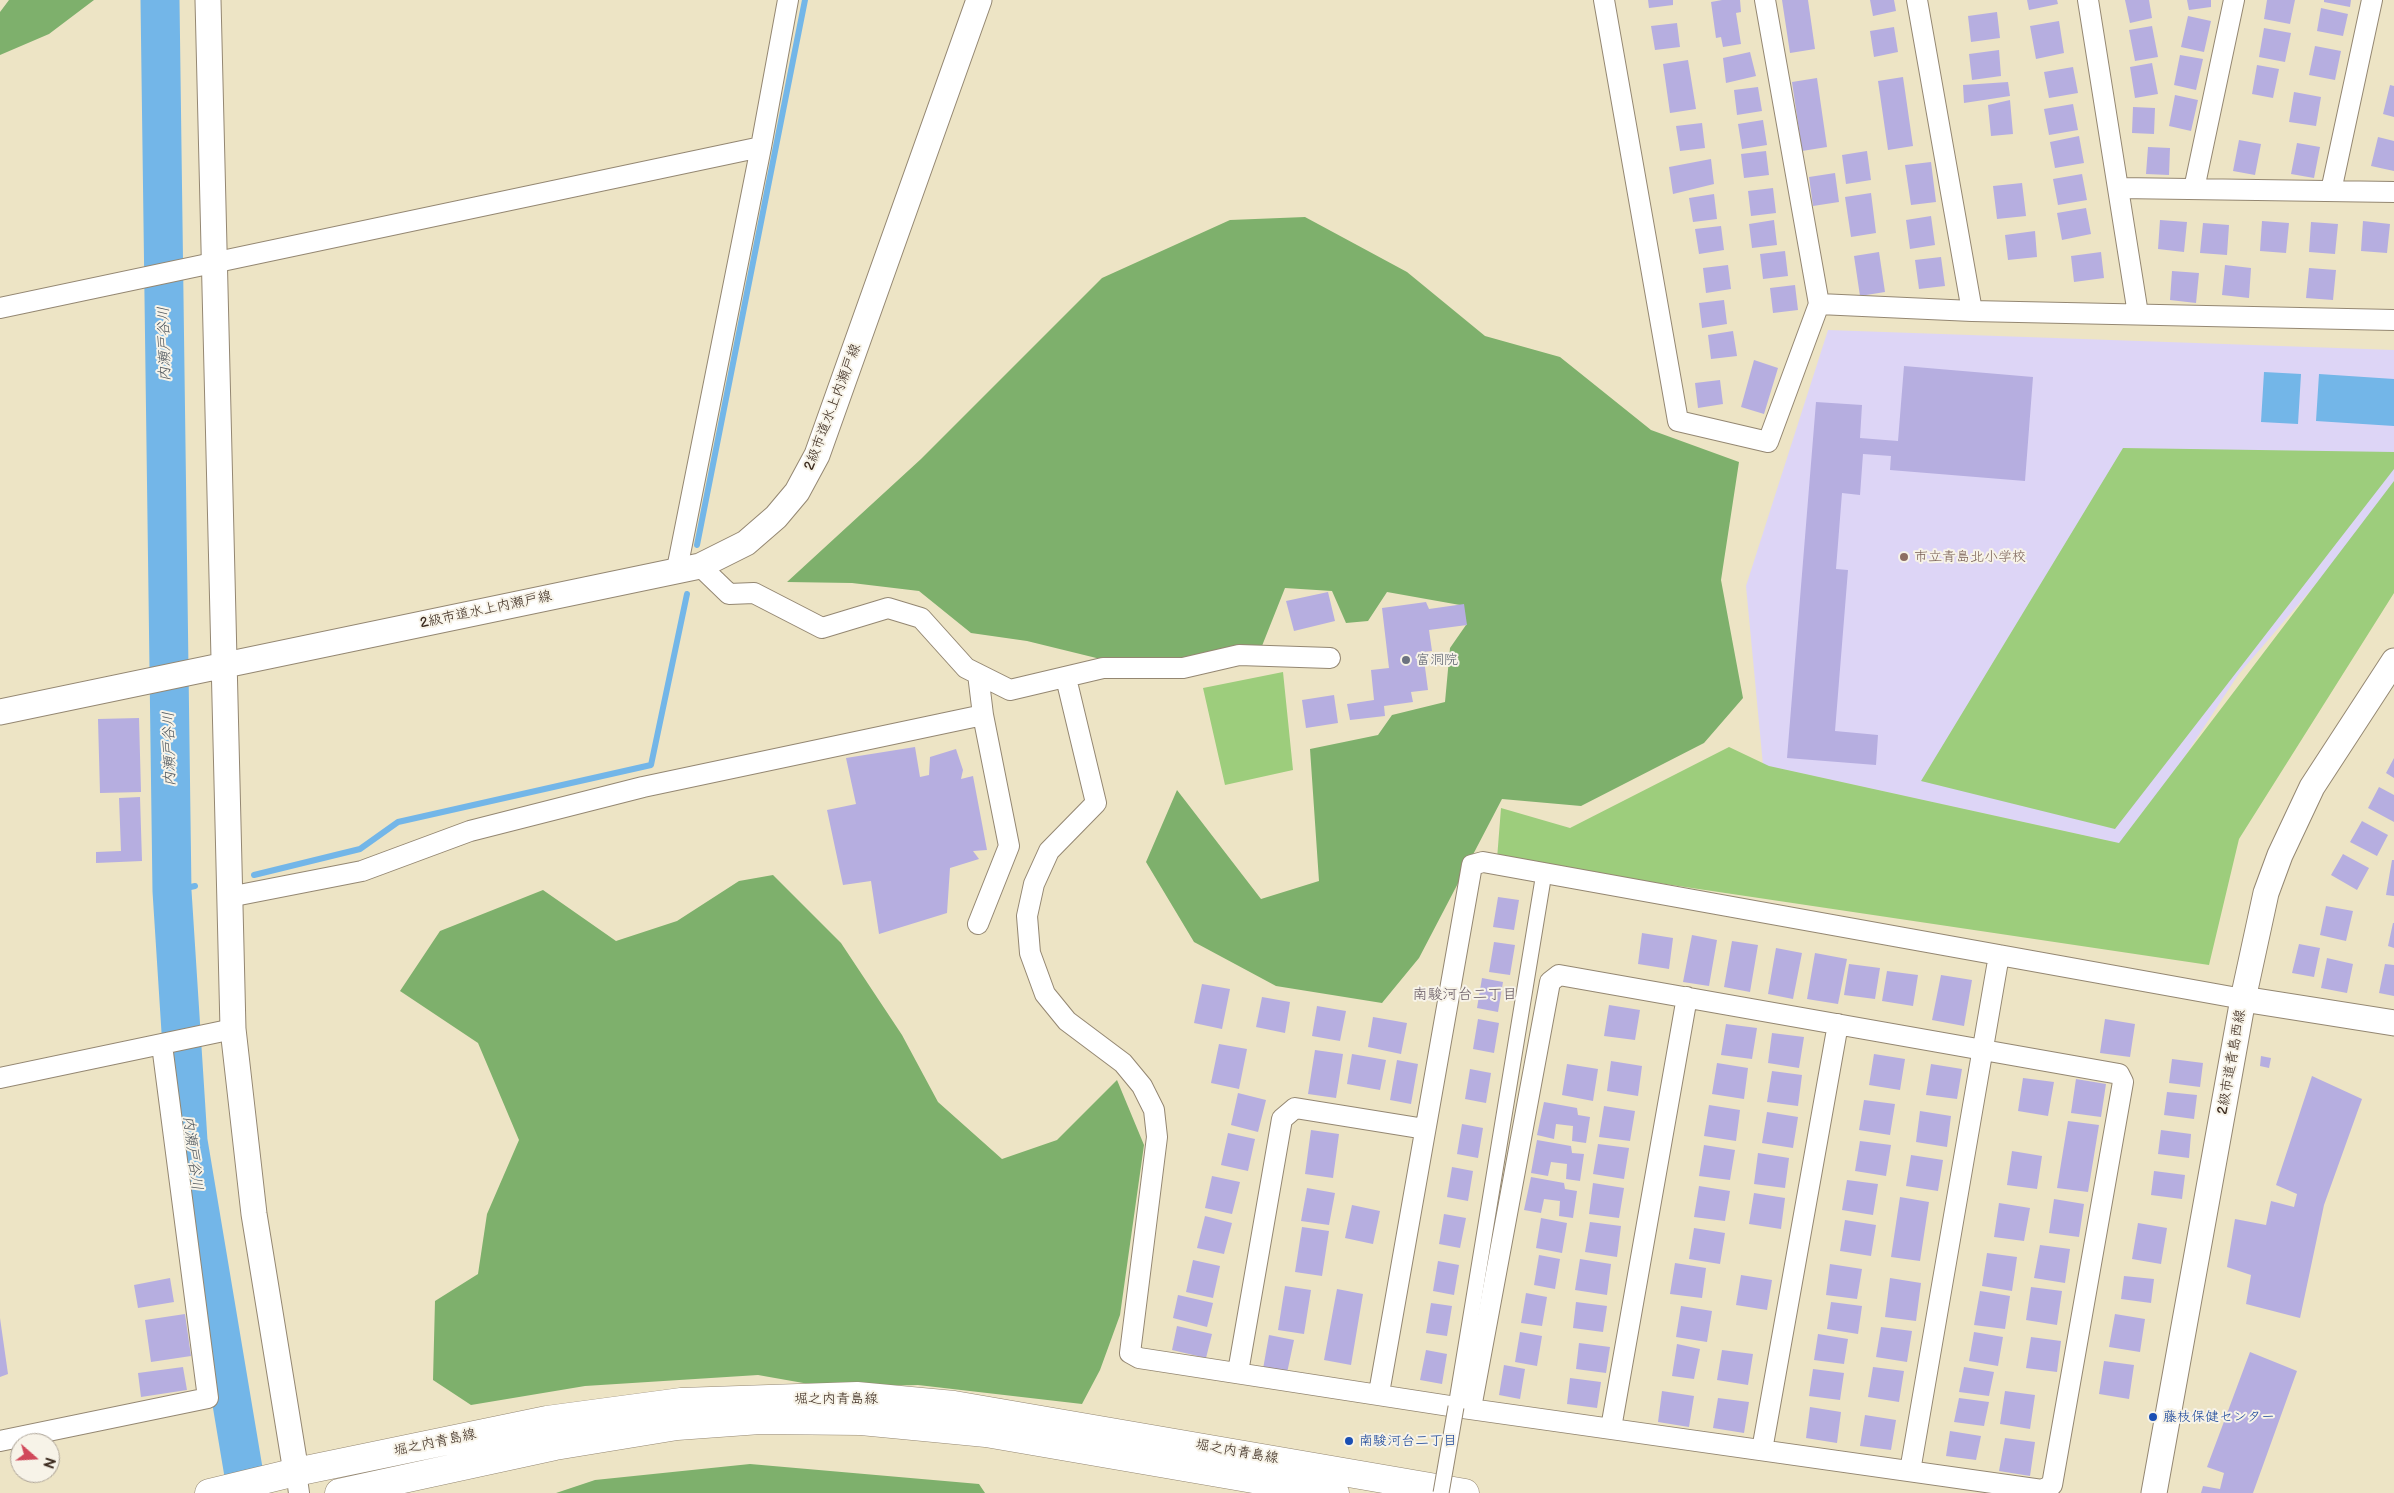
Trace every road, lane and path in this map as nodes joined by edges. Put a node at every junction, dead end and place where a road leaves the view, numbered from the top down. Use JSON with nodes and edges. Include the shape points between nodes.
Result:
{"nodes":[{"id":1,"x":208,"y":0,"type":"edge"},
{"id":2,"x":788,"y":0,"type":"edge"},
{"id":3,"x":979,"y":0,"type":"edge"},
{"id":4,"x":1604,"y":0,"type":"edge"},
{"id":5,"x":1765,"y":0,"type":"edge"},
{"id":6,"x":1918,"y":0,"type":"edge"},
{"id":7,"x":2088,"y":0,"type":"edge"},
{"id":8,"x":2234,"y":0,"type":"edge"},
{"id":9,"x":2372,"y":0,"type":"edge"},
{"id":10,"x":761,"y":147,"type":"junction"},
{"id":11,"x":2120,"y":188,"type":"junction"},
{"id":12,"x":2194,"y":189,"type":"junction"},
{"id":13,"x":2331,"y":191,"type":"junction"},
{"id":14,"x":2394,"y":192,"type":"edge"},
{"id":15,"x":214,"y":262,"type":"junction"},
{"id":16,"x":1819,"y":304,"type":"junction"},
{"id":17,"x":0,"y":308,"type":"edge"},
{"id":18,"x":1972,"y":311,"type":"junction"},
{"id":19,"x":2138,"y":314,"type":"junction"},
{"id":20,"x":2394,"y":320,"type":"edge"},
{"id":21,"x":689,"y":567,"type":"junction"},
{"id":22,"x":1330,"y":658,"type":"dead end"},
{"id":23,"x":2394,"y":661,"type":"edge"},
{"id":24,"x":224,"y":666,"type":"junction"},
{"id":25,"x":978,"y":674,"type":"junction"},
{"id":26,"x":1066,"y":678,"type":"junction"},
{"id":27,"x":0,"y":712,"type":"edge"},
{"id":28,"x":982,"y":715,"type":"junction"},
{"id":29,"x":1544,"y":873,"type":"junction"},
{"id":30,"x":229,"y":896,"type":"junction"},
{"id":31,"x":978,"y":924,"type":"dead end"},
{"id":32,"x":2000,"y":955,"type":"junction"},
{"id":33,"x":1687,"y":997,"type":"junction"},
{"id":34,"x":2243,"y":999,"type":"junction"},
{"id":35,"x":2394,"y":1023,"type":"edge"},
{"id":36,"x":1838,"y":1024,"type":"junction"},
{"id":37,"x":233,"y":1029,"type":"junction"},
{"id":38,"x":162,"y":1045,"type":"junction"},
{"id":39,"x":1983,"y":1049,"type":"junction"},
{"id":40,"x":0,"y":1078,"type":"edge"},
{"id":41,"x":1425,"y":1129,"type":"junction"},
{"id":42,"x":1238,"y":1372,"type":"junction"},
{"id":43,"x":1379,"y":1393,"type":"junction"},
{"id":44,"x":1464,"y":1407,"type":"junction"},
{"id":45,"x":1611,"y":1428,"type":"junction"},
{"id":46,"x":0,"y":1441,"type":"edge"},
{"id":47,"x":1762,"y":1450,"type":"junction"},
{"id":48,"x":1910,"y":1471,"type":"junction"},
{"id":49,"x":298,"y":1482,"type":"edge"},
{"id":50,"x":216,"y":1492,"type":"edge"},
{"id":51,"x":339,"y":1493,"type":"edge"},
{"id":52,"x":1335,"y":1493,"type":"edge"},
{"id":53,"x":1441,"y":1493,"type":"edge"},
{"id":54,"x":1464,"y":1493,"type":"edge"},
{"id":55,"x":2154,"y":1493,"type":"edge"}],
"edges":[{"from":1,"to":15,"type":"street"},
{"from":2,"to":10,"type":"street"},
{"from":3,"to":21,"type":"street","name":"2級市道水上内瀬戸線","via":[[817,456],[797,492],[776,517],[746,544]]},
{"from":4,"to":16,"type":"street","via":[[1678,420],[1768,442]]},
{"from":5,"to":16,"type":"street"},
{"from":6,"to":18,"type":"street"},
{"from":7,"to":11,"type":"street"},
{"from":8,"to":12,"type":"street"},
{"from":9,"to":13,"type":"street"},
{"from":10,"to":15,"type":"street"},
{"from":10,"to":21,"type":"street"},
{"from":11,"to":12,"type":"street"},
{"from":11,"to":19,"type":"street"},
{"from":12,"to":13,"type":"street"},
{"from":13,"to":14,"type":"street"},
{"from":15,"to":17,"type":"street"},
{"from":15,"to":24,"type":"street"},
{"from":16,"to":18,"type":"street"},
{"from":18,"to":19,"type":"street"},
{"from":19,"to":20,"type":"street"},
{"from":21,"to":24,"type":"street","name":"2級市道水上内瀬戸線"},
{"from":21,"to":25,"type":"street","via":[[729,594],[754,593],[822,628],[888,608],[921,618],[966,668]]},
{"from":22,"to":26,"type":"street","via":[[1239,655],[1183,668],[1103,668]]},
{"from":23,"to":34,"type":"street","name":"2級市道青島西線","via":[[2312,787],[2280,855],[2266,893]]},
{"from":24,"to":27,"type":"street","name":"2級市道水上内瀬戸線"},
{"from":24,"to":30,"type":"street"},
{"from":25,"to":26,"type":"street","via":[[1010,690]]},
{"from":25,"to":28,"type":"street"},
{"from":26,"to":42,"type":"street","via":[[1096,803],[1049,851],[1034,884],[1027,916],[1030,953],[1045,994],[1067,1021],[1122,1063],[1142,1086],[1154,1110],[1157,1137],[1130,1352],[1139,1358]]},
{"from":28,"to":30,"type":"street","via":[[643,787],[470,831],[362,871]]},
{"from":28,"to":31,"type":"street","via":[[1009,846]]},
{"from":29,"to":32,"type":"street"},
{"from":29,"to":41,"type":"street","via":[[1483,862],[1472,865]]},
{"from":29,"to":44,"type":"street"},
{"from":30,"to":37,"type":"street"},
{"from":32,"to":34,"type":"street"},
{"from":32,"to":39,"type":"street"},
{"from":33,"to":36,"type":"street"},
{"from":33,"to":44,"type":"street","via":[[1559,974],[1550,982]]},
{"from":33,"to":45,"type":"street"},
{"from":34,"to":35,"type":"street"},
{"from":34,"to":55,"type":"street","name":"2級市道青島西線"},
{"from":36,"to":39,"type":"street"},
{"from":36,"to":47,"type":"street"},
{"from":37,"to":38,"type":"street"},
{"from":37,"to":49,"type":"street","via":[[254,1214]]},
{"from":38,"to":40,"type":"street"},
{"from":38,"to":46,"type":"street","via":[[208,1398]]},
{"from":39,"to":48,"type":"street"},
{"from":39,"to":48,"type":"street","via":[[2119,1074],[2123,1082],[2118,1111],[2052,1485],[2042,1490]]},
{"from":41,"to":42,"type":"street","via":[[1295,1108],[1282,1119]]},
{"from":41,"to":43,"type":"street"},
{"from":42,"to":43,"type":"street"},
{"from":43,"to":44,"type":"street"},
{"from":44,"to":45,"type":"street"},
{"from":44,"to":53,"type":"street","bridge":true},
{"from":45,"to":47,"type":"street"},
{"from":47,"to":48,"type":"street"},
{"from":49,"to":50,"type":"main road","name":"堀之内青島線","via":[[267,1480]]},
{"from":49,"to":54,"type":"main road","name":"堀之内青島線","via":[[547,1420],[681,1402],[857,1396],[954,1405]]},
{"from":51,"to":52,"type":"main road","name":"堀之内青島線","via":[[555,1446],[677,1426],[769,1420],[860,1421],[986,1433]]}]}
